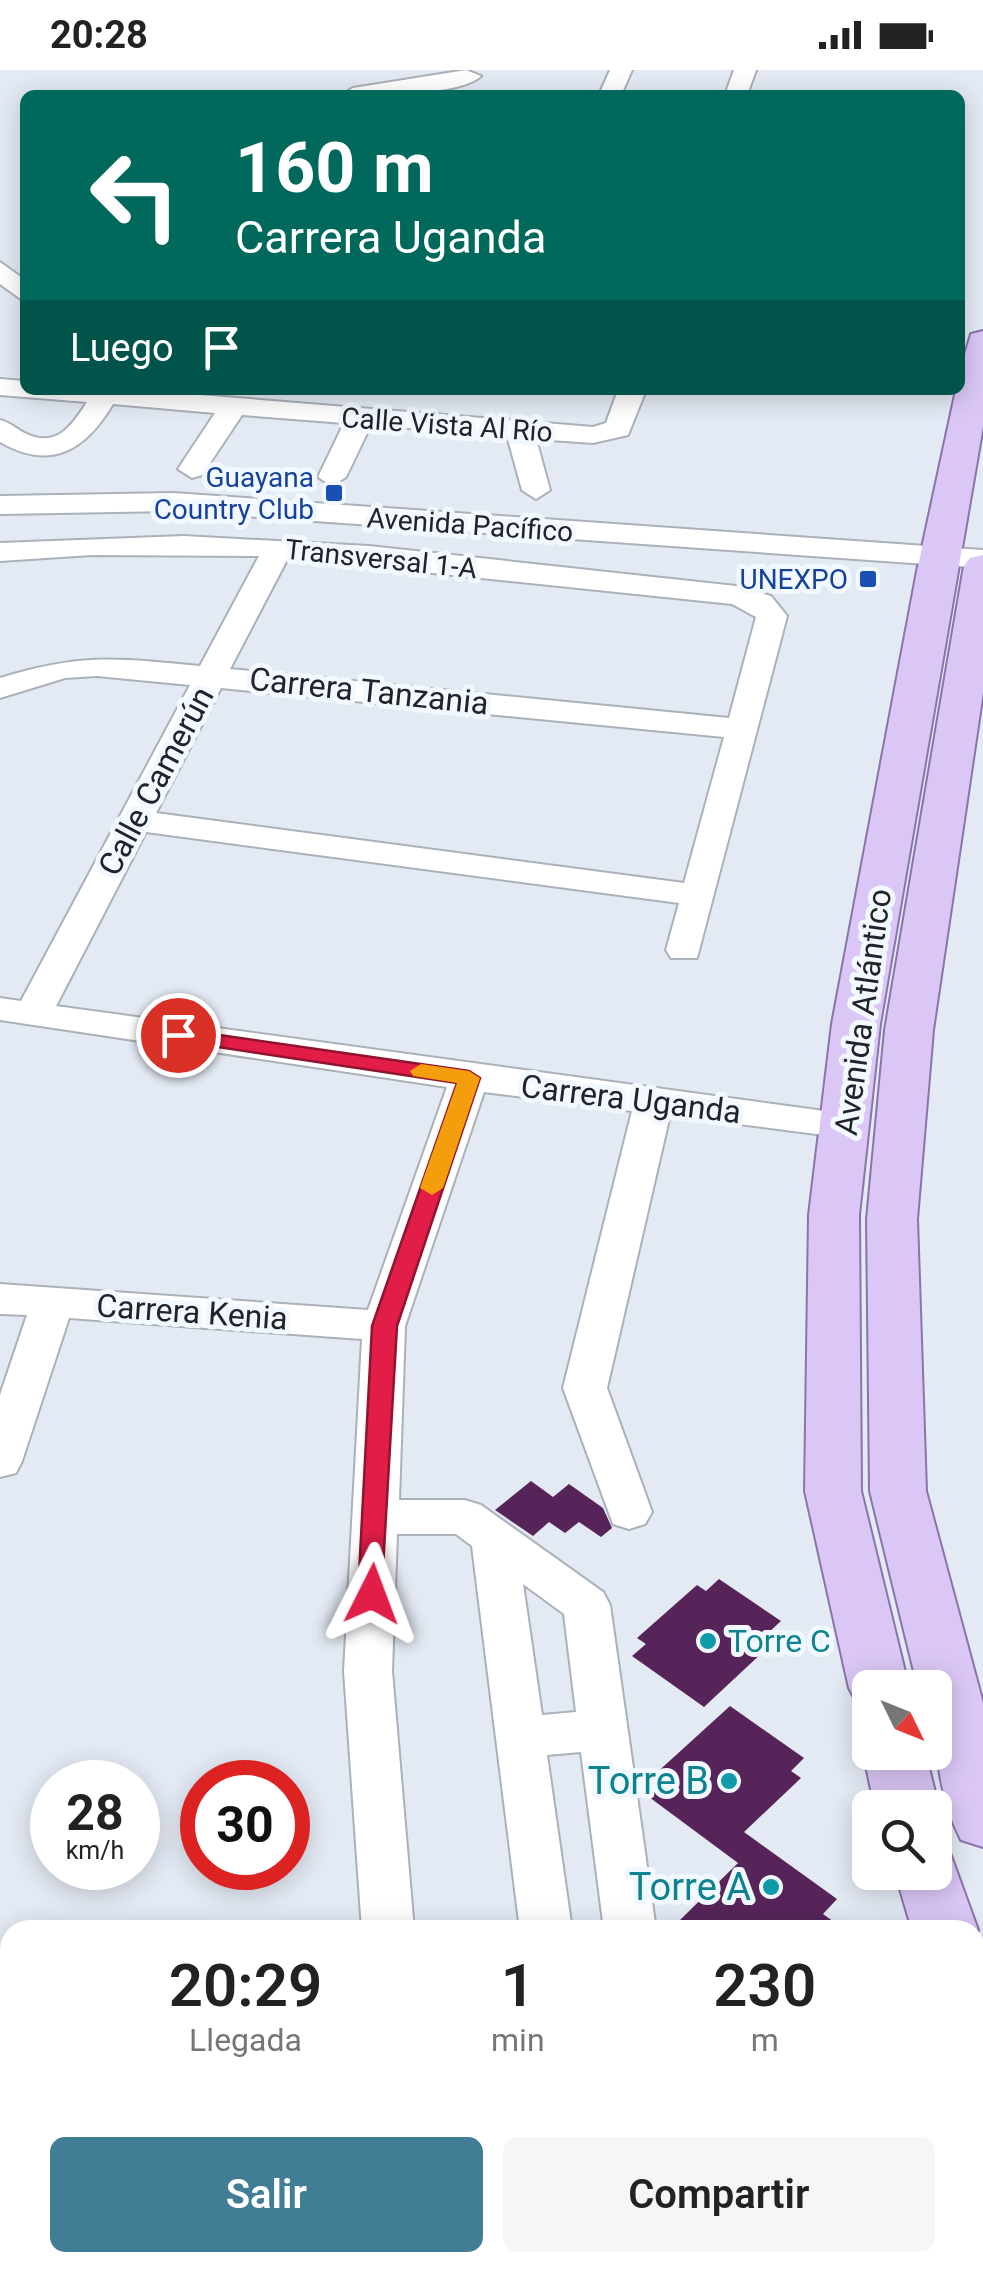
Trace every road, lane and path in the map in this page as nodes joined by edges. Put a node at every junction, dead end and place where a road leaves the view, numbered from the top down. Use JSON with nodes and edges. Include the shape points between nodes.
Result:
{"nodes":[{"id":1,"x":465,"y":85,"type":"edge"},
{"id":2,"x":409,"y":90,"type":"edge"},
{"id":3,"x":0,"y":270,"type":"edge"},
{"id":4,"x":20,"y":289,"type":"edge"},
{"id":5,"x":983,"y":340,"type":"edge"},
{"id":6,"x":120,"y":395,"type":"edge"},
{"id":7,"x":130,"y":395,"type":"edge"},
{"id":8,"x":482,"y":395,"type":"edge"},
{"id":9,"x":630,"y":395,"type":"edge"},
{"id":10,"x":232,"y":407,"type":"junction"},
{"id":11,"x":360,"y":419,"type":"junction"},
{"id":12,"x":468,"y":426,"type":"junction"},
{"id":13,"x":0,"y":428,"type":"edge"},
{"id":14,"x":519,"y":429,"type":"junction"},
{"id":15,"x":192,"y":469,"type":"dead end"},
{"id":16,"x":332,"y":478,"type":"dead end"},
{"id":17,"x":536,"y":490,"type":"dead end"},
{"id":18,"x":0,"y":505,"type":"edge"},
{"id":19,"x":0,"y":524,"type":"edge"},
{"id":20,"x":546,"y":540,"type":"junction"},
{"id":21,"x":278,"y":548,"type":"junction"},
{"id":22,"x":0,"y":552,"type":"edge"},
{"id":23,"x":968,"y":567,"type":"edge"},
{"id":24,"x":212,"y":674,"type":"junction"},
{"id":25,"x":0,"y":688,"type":"edge"},
{"id":26,"x":740,"y":729,"type":"junction"},
{"id":27,"x":137,"y":821,"type":"junction"},
{"id":28,"x":698,"y":895,"type":"junction"},
{"id":29,"x":684,"y":950,"type":"dead end"},
{"id":30,"x":16,"y":1012,"type":"edge"},
{"id":31,"x":469,"y":1078,"type":"junction"},
{"id":32,"x":654,"y":1102,"type":"junction"},
{"id":33,"x":847,"y":1125,"type":"junction"},
{"id":34,"x":0,"y":1299,"type":"edge"},
{"id":35,"x":53,"y":1302,"type":"junction"},
{"id":36,"x":384,"y":1326,"type":"junction"},
{"id":37,"x":0,"y":1462,"type":"edge"},
{"id":38,"x":629,"y":1512,"type":"dead end"},
{"id":39,"x":376,"y":1517,"type":"junction"},
{"id":40,"x":494,"y":1538,"type":"junction"},
{"id":41,"x":875,"y":1670,"type":"edge"},
{"id":42,"x":603,"y":1730,"type":"junction"},
{"id":43,"x":520,"y":1737,"type":"junction"},
{"id":44,"x":983,"y":1820,"type":"edge"},
{"id":45,"x":933,"y":1890,"type":"edge"},
{"id":46,"x":387,"y":1920,"type":"edge"},
{"id":47,"x":545,"y":1920,"type":"edge"},
{"id":48,"x":629,"y":1920,"type":"edge"},
{"id":49,"x":942,"y":1920,"type":"edge"}],
"edges":[{"from":1,"to":2,"type":"street"},
{"from":3,"to":4,"type":"street"},
{"from":5,"to":23,"type":"main road","name":"Avenida Atlántico"},
{"from":6,"to":13,"type":"street","via":[[64,443],[21,443]]},
{"from":7,"to":10,"type":"street","name":"Calle Vista Al Río"},
{"from":8,"to":12,"type":"street"},
{"from":9,"to":14,"type":"street","name":"Calle Vista Al Río","via":[[618,429],[594,435]]},
{"from":10,"to":11,"type":"street","name":"Calle Vista Al Río"},
{"from":10,"to":15,"type":"street"},
{"from":11,"to":12,"type":"street","name":"Calle Vista Al Río"},
{"from":11,"to":16,"type":"street"},
{"from":12,"to":14,"type":"street","name":"Calle Vista Al Río"},
{"from":14,"to":17,"type":"street"},
{"from":18,"to":20,"type":"street","name":"Avenida Pacífico","via":[[173,502]]},
{"from":19,"to":20,"type":"street","name":"Avenida Pacífico","via":[[165,522]]},
{"from":20,"to":23,"type":"street","name":"Avenida Pacífico"},
{"from":21,"to":22,"type":"street","name":"Transversal 1-A","via":[[156,542]]},
{"from":21,"to":24,"type":"street","name":"Calle Camerún"},
{"from":21,"to":26,"type":"street","name":"Transversal 1-A","via":[[736,594],[760,603],[772,616]]},
{"from":23,"to":33,"type":"main road","name":"Avenida Atlántico","via":[[856,1024]]},
{"from":23,"to":44,"type":"main road","name":"Avenida Atlántico","via":[[892,1219],[898,1491]]},
{"from":24,"to":25,"type":"street","name":"Carrera Tanzania","via":[[97,666]]},
{"from":24,"to":26,"type":"street","name":"Carrera Tanzania"},
{"from":24,"to":27,"type":"street","name":"Calle Camerún"},
{"from":26,"to":28,"type":"street"},
{"from":27,"to":28,"type":"street"},
{"from":27,"to":30,"type":"street","name":"Calle Camerún"},
{"from":28,"to":29,"type":"street"},
{"from":30,"to":31,"type":"street","name":"Carrera Uganda"},
{"from":31,"to":32,"type":"street","name":"Carrera Uganda"},
{"from":31,"to":36,"type":"street"},
{"from":32,"to":33,"type":"street","name":"Carrera Uganda"},
{"from":32,"to":38,"type":"street","via":[[585,1388]]},
{"from":33,"to":41,"type":"main road","name":"Avenida Atlántico","via":[[834,1214],[833,1491]]},
{"from":34,"to":35,"type":"street","name":"Carrera Kenia"},
{"from":35,"to":36,"type":"street","name":"Carrera Kenia"},
{"from":35,"to":37,"type":"street"},
{"from":36,"to":39,"type":"street"},
{"from":39,"to":40,"type":"street","via":[[466,1517]]},
{"from":39,"to":46,"type":"street","via":[[368,1672]]},
{"from":40,"to":42,"type":"street","via":[[586,1604]]},
{"from":40,"to":43,"type":"street"},
{"from":42,"to":43,"type":"street"},
{"from":42,"to":48,"type":"street"},
{"from":43,"to":47,"type":"street"},
{"from":45,"to":49,"type":"main road"}]}
